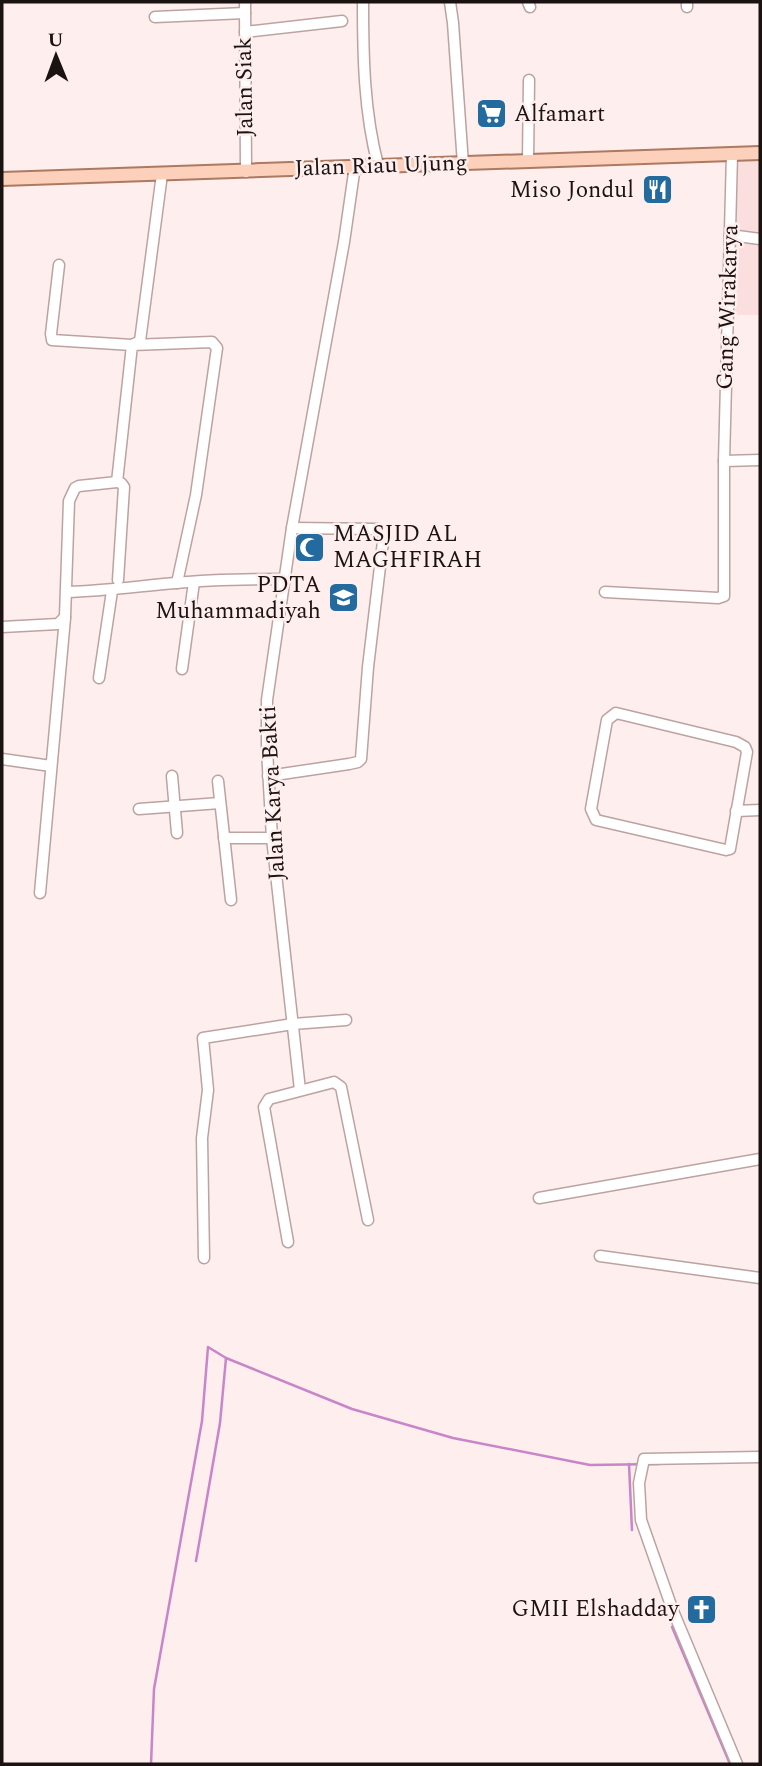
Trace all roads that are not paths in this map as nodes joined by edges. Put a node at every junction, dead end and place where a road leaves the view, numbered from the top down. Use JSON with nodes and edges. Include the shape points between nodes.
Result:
{"nodes":[{"id":1,"x":363,"y":2,"type":"edge"},
{"id":2,"x":450,"y":2,"type":"edge"},
{"id":3,"x":245,"y":7,"type":"edge"},
{"id":4,"x":155,"y":17,"type":"dead end"},
{"id":5,"x":342,"y":20,"type":"dead end"},
{"id":6,"x":245,"y":32,"type":"junction"},
{"id":7,"x":529,"y":80,"type":"dead end"},
{"id":8,"x":760,"y":153,"type":"edge"},
{"id":9,"x":732,"y":154,"type":"junction"},
{"id":10,"x":528,"y":160,"type":"junction"},
{"id":11,"x":463,"y":164,"type":"junction"},
{"id":12,"x":378,"y":165,"type":"junction"},
{"id":13,"x":355,"y":166,"type":"junction"},
{"id":14,"x":246,"y":172,"type":"junction"},
{"id":15,"x":162,"y":174,"type":"junction"},
{"id":16,"x":2,"y":179,"type":"edge"},
{"id":17,"x":730,"y":235,"type":"junction"},
{"id":18,"x":760,"y":239,"type":"edge"},
{"id":19,"x":59,"y":265,"type":"dead end"},
{"id":20,"x":132,"y":345,"type":"junction"},
{"id":21,"x":760,"y":460,"type":"edge"},
{"id":22,"x":724,"y":461,"type":"junction"},
{"id":23,"x":119,"y":482,"type":"junction"},
{"id":24,"x":292,"y":528,"type":"junction"},
{"id":25,"x":286,"y":579,"type":"junction"},
{"id":26,"x":118,"y":580,"type":"dead end"},
{"id":27,"x":194,"y":582,"type":"junction"},
{"id":28,"x":177,"y":583,"type":"junction"},
{"id":29,"x":112,"y":591,"type":"junction"},
{"id":30,"x":67,"y":592,"type":"junction"},
{"id":31,"x":605,"y":592,"type":"dead end"},
{"id":32,"x":62,"y":621,"type":"junction"},
{"id":33,"x":2,"y":627,"type":"edge"},
{"id":34,"x":182,"y":669,"type":"dead end"},
{"id":35,"x":99,"y":678,"type":"dead end"},
{"id":36,"x":2,"y":759,"type":"edge"},
{"id":37,"x":51,"y":766,"type":"junction"},
{"id":38,"x":172,"y":776,"type":"dead end"},
{"id":39,"x":268,"y":776,"type":"junction"},
{"id":40,"x":218,"y":781,"type":"dead end"},
{"id":41,"x":220,"y":803,"type":"junction"},
{"id":42,"x":175,"y":807,"type":"junction"},
{"id":43,"x":139,"y":809,"type":"dead end"},
{"id":44,"x":760,"y":810,"type":"edge"},
{"id":45,"x":736,"y":811,"type":"junction"},
{"id":46,"x":177,"y":833,"type":"dead end"},
{"id":47,"x":224,"y":838,"type":"junction"},
{"id":48,"x":272,"y":838,"type":"junction"},
{"id":49,"x":40,"y":894,"type":"dead end"},
{"id":50,"x":231,"y":900,"type":"dead end"},
{"id":51,"x":346,"y":1020,"type":"dead end"},
{"id":52,"x":293,"y":1024,"type":"junction"},
{"id":53,"x":300,"y":1090,"type":"junction"},
{"id":54,"x":760,"y":1159,"type":"edge"},
{"id":55,"x":539,"y":1198,"type":"dead end"},
{"id":56,"x":369,"y":1220,"type":"dead end"},
{"id":57,"x":288,"y":1242,"type":"dead end"},
{"id":58,"x":600,"y":1256,"type":"dead end"},
{"id":59,"x":204,"y":1258,"type":"dead end"},
{"id":60,"x":760,"y":1278,"type":"edge"},
{"id":61,"x":760,"y":1457,"type":"edge"},
{"id":62,"x":737,"y":1764,"type":"edge"}],
"edges":[{"from":1,"to":12,"type":"street","via":[[369,129]]},
{"from":2,"to":11,"type":"street"},
{"from":3,"to":4,"type":"street"},
{"from":3,"to":6,"type":"street","name":"Jalan Siak"},
{"from":5,"to":6,"type":"street"},
{"from":6,"to":14,"type":"street","name":"Jalan Siak"},
{"from":7,"to":10,"type":"street"},
{"from":8,"to":9,"type":"main road","name":"Jalan Riau Ujung"},
{"from":9,"to":10,"type":"main road","name":"Jalan Riau Ujung"},
{"from":9,"to":17,"type":"street","name":"Gang Wirakarya"},
{"from":10,"to":11,"type":"main road","name":"Jalan Riau Ujung"},
{"from":11,"to":12,"type":"main road","name":"Jalan Riau Ujung"},
{"from":12,"to":13,"type":"main road","name":"Jalan Riau Ujung"},
{"from":13,"to":14,"type":"main road","name":"Jalan Riau Ujung"},
{"from":13,"to":24,"type":"street","name":"Jalan Karya Bakti"},
{"from":14,"to":15,"type":"main road","name":"Jalan Riau Ujung"},
{"from":15,"to":16,"type":"main road","name":"Jalan Riau Ujung"},
{"from":15,"to":20,"type":"street","via":[[142,337]]},
{"from":17,"to":18,"type":"street"},
{"from":17,"to":22,"type":"street","name":"Gang Wirakarya"},
{"from":19,"to":20,"type":"street","via":[[52,340]]},
{"from":20,"to":23,"type":"street"},
{"from":20,"to":28,"type":"street","via":[[212,342],[217,348]]},
{"from":21,"to":22,"type":"street"},
{"from":22,"to":31,"type":"street","name":"Gang Wirakarya","via":[[723,596]]},
{"from":23,"to":26,"type":"street","via":[[124,487]]},
{"from":23,"to":30,"type":"street","via":[[79,486],[71,495]]},
{"from":24,"to":25,"type":"street","name":"Jalan Karya Bakti"},
{"from":24,"to":39,"type":"street","via":[[377,529],[384,533],[361,759]]},
{"from":25,"to":27,"type":"street"},
{"from":25,"to":39,"type":"street","name":"Jalan Karya Bakti","via":[[267,700]]},
{"from":27,"to":28,"type":"street"},
{"from":27,"to":34,"type":"street"},
{"from":28,"to":29,"type":"street"},
{"from":29,"to":30,"type":"street"},
{"from":29,"to":35,"type":"street"},
{"from":30,"to":32,"type":"street"},
{"from":32,"to":33,"type":"street"},
{"from":32,"to":37,"type":"street"},
{"from":36,"to":37,"type":"street"},
{"from":37,"to":49,"type":"street"},
{"from":38,"to":42,"type":"street"},
{"from":39,"to":48,"type":"street","name":"Jalan Karya Bakti"},
{"from":40,"to":41,"type":"street"},
{"from":41,"to":42,"type":"street"},
{"from":41,"to":47,"type":"street"},
{"from":42,"to":43,"type":"street"},
{"from":42,"to":46,"type":"street"},
{"from":44,"to":45,"type":"street"},
{"from":45,"to":45,"type":"street","via":[[732,844],[726,850],[596,820],[591,809],[607,720],[616,713],[741,744],[747,752]]},
{"from":47,"to":48,"type":"street"},
{"from":47,"to":50,"type":"street"},
{"from":48,"to":52,"type":"street","name":"Jalan Karya Bakti"},
{"from":51,"to":52,"type":"street"},
{"from":52,"to":53,"type":"street","name":"Jalan Karya Bakti"},
{"from":52,"to":59,"type":"street","via":[[203,1039],[208,1090],[202,1138]]},
{"from":53,"to":56,"type":"street","via":[[334,1082],[341,1087]]},
{"from":53,"to":57,"type":"street","via":[[269,1099],[264,1107]]},
{"from":54,"to":55,"type":"street"},
{"from":58,"to":60,"type":"street"},
{"from":61,"to":62,"type":"street","via":[[643,1464],[639,1483],[641,1520],[673,1611]]}]}
